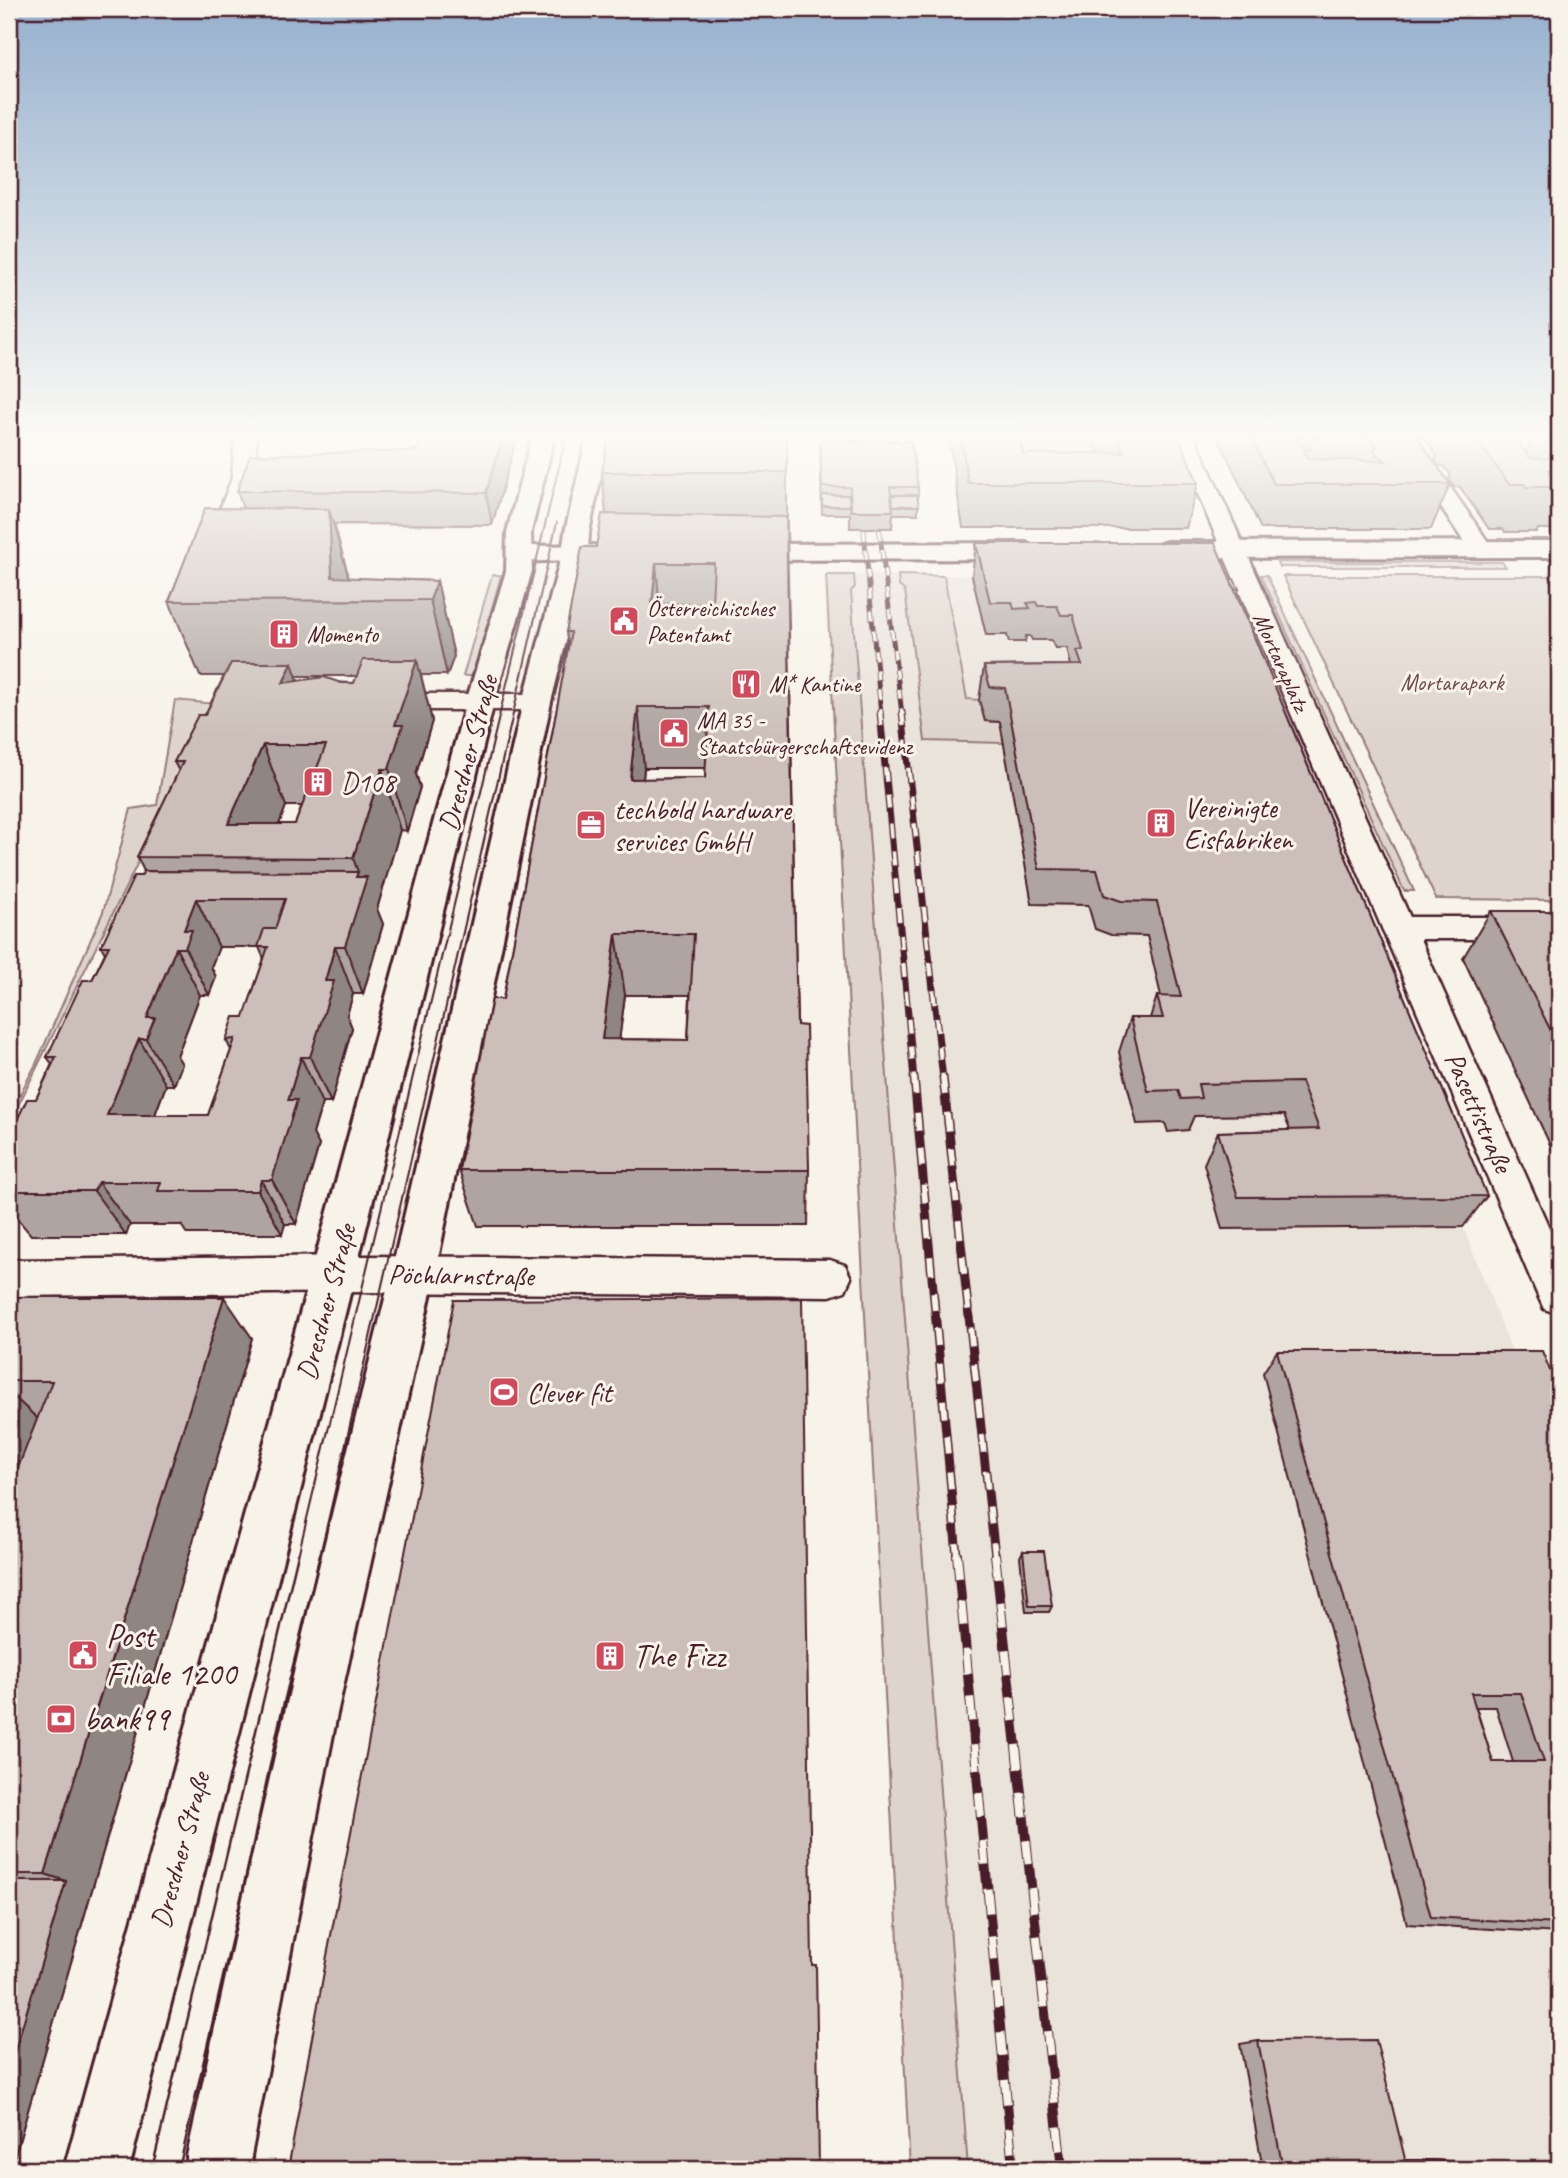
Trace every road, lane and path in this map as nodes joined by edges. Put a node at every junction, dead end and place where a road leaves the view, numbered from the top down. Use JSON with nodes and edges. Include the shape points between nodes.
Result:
{"nodes":[{"id":1,"x":519,"y":535,"type":"edge"},
{"id":2,"x":577,"y":535,"type":"edge"},
{"id":3,"x":1225,"y":535,"type":"edge"},
{"id":4,"x":1471,"y":535,"type":"edge"},
{"id":5,"x":1231,"y":549,"type":"junction"},
{"id":6,"x":1481,"y":549,"type":"junction"},
{"id":7,"x":1559,"y":549,"type":"edge"},
{"id":8,"x":1142,"y":550,"type":"edge"},
{"id":9,"x":1051,"y":551,"type":"edge"},
{"id":10,"x":713,"y":552,"type":"edge"},
{"id":11,"x":575,"y":553,"type":"junction"},
{"id":12,"x":644,"y":553,"type":"edge"},
{"id":13,"x":520,"y":554,"type":"junction"},
{"id":14,"x":353,"y":702,"type":"edge"},
{"id":15,"x":480,"y":702,"type":"junction"},
{"id":16,"x":537,"y":702,"type":"junction"},
{"id":17,"x":1398,"y":928,"type":"junction"},
{"id":18,"x":1559,"y":928,"type":"edge"},
{"id":19,"x":333,"y":1274,"type":"junction"},
{"id":20,"x":413,"y":1274,"type":"junction"},
{"id":21,"x":9,"y":1278,"type":"edge"},
{"id":22,"x":830,"y":1278,"type":"dead end"},
{"id":23,"x":1557,"y":1285,"type":"edge"},
{"id":24,"x":96,"y":2169,"type":"edge"},
{"id":25,"x":220,"y":2169,"type":"edge"}],
"edges":[{"from":1,"to":13,"type":"main road","name":"Dresdner Straße"},
{"from":2,"to":11,"type":"main road","name":"Dresdner Straße"},
{"from":3,"to":5,"type":"street"},
{"from":4,"to":6,"type":"street"},
{"from":5,"to":6,"type":"main road"},
{"from":5,"to":8,"type":"main road"},
{"from":5,"to":17,"type":"street","name":"Mortaraplatz"},
{"from":6,"to":7,"type":"main road"},
{"from":9,"to":10,"type":"main road"},
{"from":11,"to":12,"type":"main road"},
{"from":11,"to":13,"type":"main road"},
{"from":11,"to":16,"type":"main road","name":"Dresdner Straße"},
{"from":13,"to":15,"type":"main road","name":"Dresdner Straße"},
{"from":14,"to":15,"type":"street"},
{"from":15,"to":16,"type":"street"},
{"from":15,"to":19,"type":"main road","name":"Dresdner Straße"},
{"from":16,"to":20,"type":"main road","name":"Dresdner Straße"},
{"from":17,"to":18,"type":"street"},
{"from":17,"to":23,"type":"street","name":"Pasettistraße"},
{"from":19,"to":20,"type":"street","name":"Pöchlarnstraße"},
{"from":19,"to":21,"type":"street","name":"Pöchlarnstraße"},
{"from":19,"to":24,"type":"main road","name":"Dresdner Straße"},
{"from":20,"to":22,"type":"street","name":"Pöchlarnstraße"},
{"from":20,"to":25,"type":"main road","name":"Dresdner Straße","via":[[310,1714]]}]}
